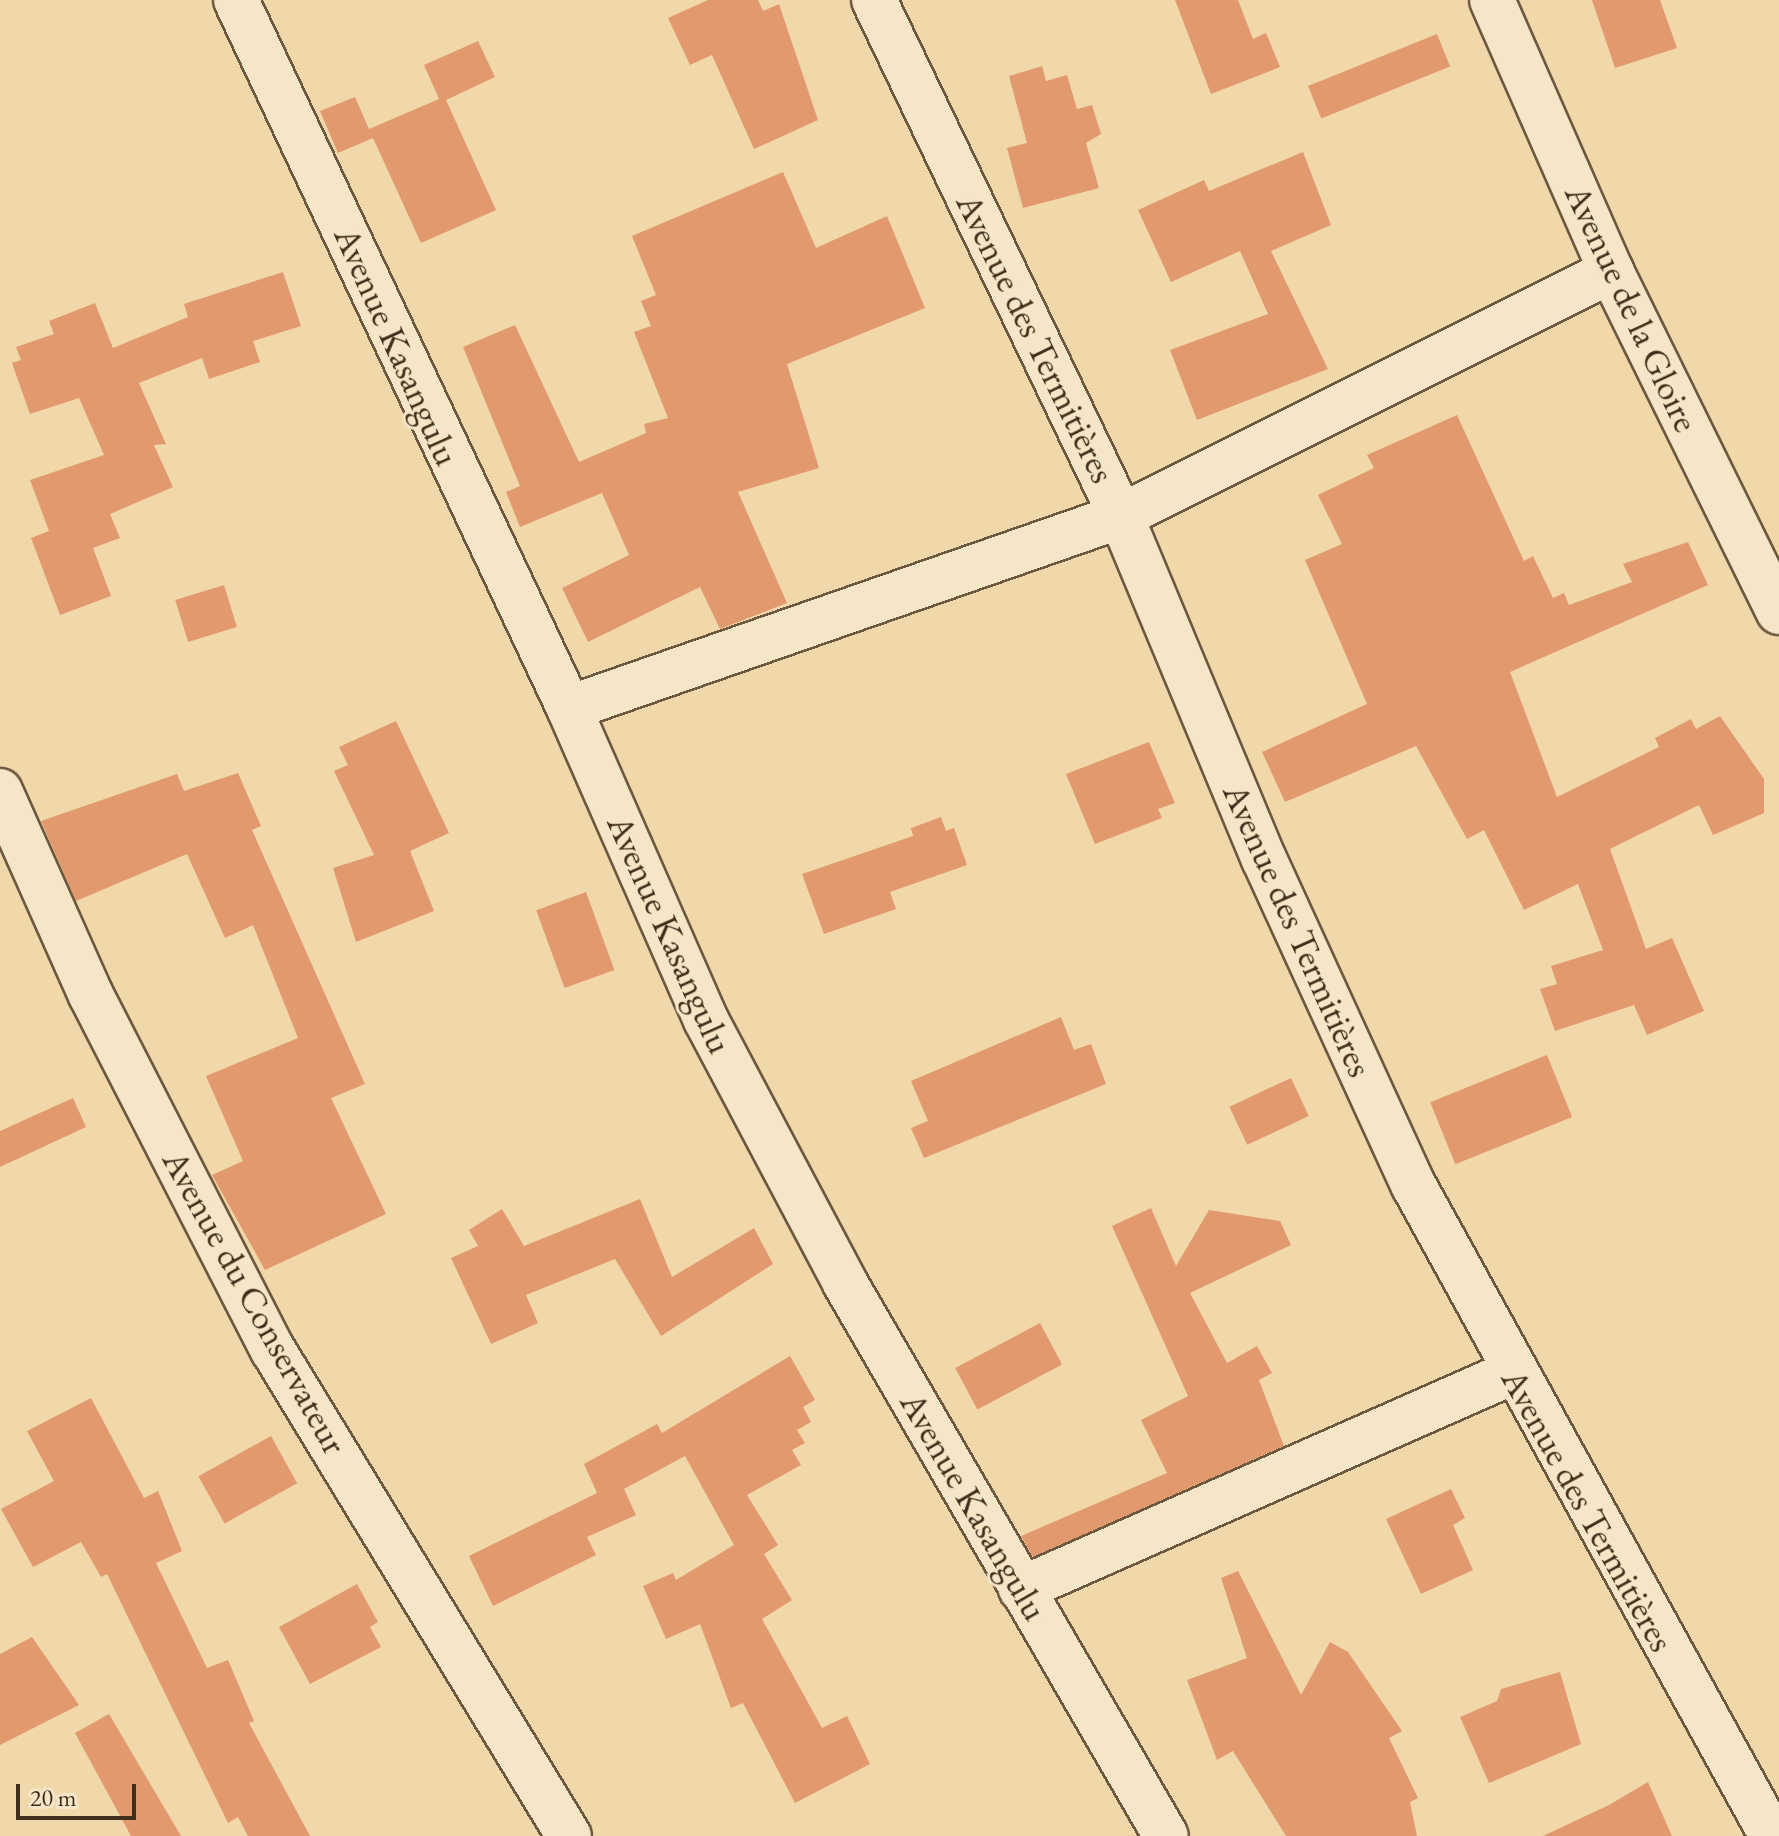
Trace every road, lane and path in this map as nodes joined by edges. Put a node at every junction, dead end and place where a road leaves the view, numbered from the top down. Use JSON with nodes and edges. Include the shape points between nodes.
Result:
{"nodes":[{"id":1,"x":236,"y":0,"type":"edge"},
{"id":2,"x":874,"y":0,"type":"edge"},
{"id":3,"x":1492,"y":0,"type":"edge"},
{"id":4,"x":1611,"y":271,"type":"junction"},
{"id":5,"x":1121,"y":516,"type":"junction"},
{"id":6,"x":1779,"y":612,"type":"edge"},
{"id":7,"x":569,"y":708,"type":"junction"},
{"id":8,"x":0,"y":791,"type":"edge"},
{"id":9,"x":1513,"y":1372,"type":"junction"},
{"id":10,"x":1021,"y":1589,"type":"junction"},
{"id":11,"x":569,"y":1836,"type":"edge"},
{"id":12,"x":1166,"y":1836,"type":"edge"},
{"id":13,"x":1772,"y":1836,"type":"edge"}],
"edges":[{"from":1,"to":7,"type":"street","name":"Avenue Kasangulu"},
{"from":2,"to":5,"type":"street","name":"Avenue des Termitières"},
{"from":3,"to":4,"type":"street","name":"Avenue de la Gloire"},
{"from":4,"to":5,"type":"street"},
{"from":4,"to":6,"type":"street","name":"Avenue de la Gloire"},
{"from":5,"to":7,"type":"street"},
{"from":5,"to":9,"type":"street","name":"Avenue des Termitières","via":[[1336,1021]]},
{"from":7,"to":10,"type":"street","name":"Avenue Kasangulu","via":[[706,1020]]},
{"from":8,"to":11,"type":"street","name":"Avenue du Conservateur","via":[[91,995],[273,1350]]},
{"from":9,"to":10,"type":"street"},
{"from":9,"to":13,"type":"street","name":"Avenue des Termitières"},
{"from":10,"to":12,"type":"street","name":"Avenue Kasangulu"}]}
